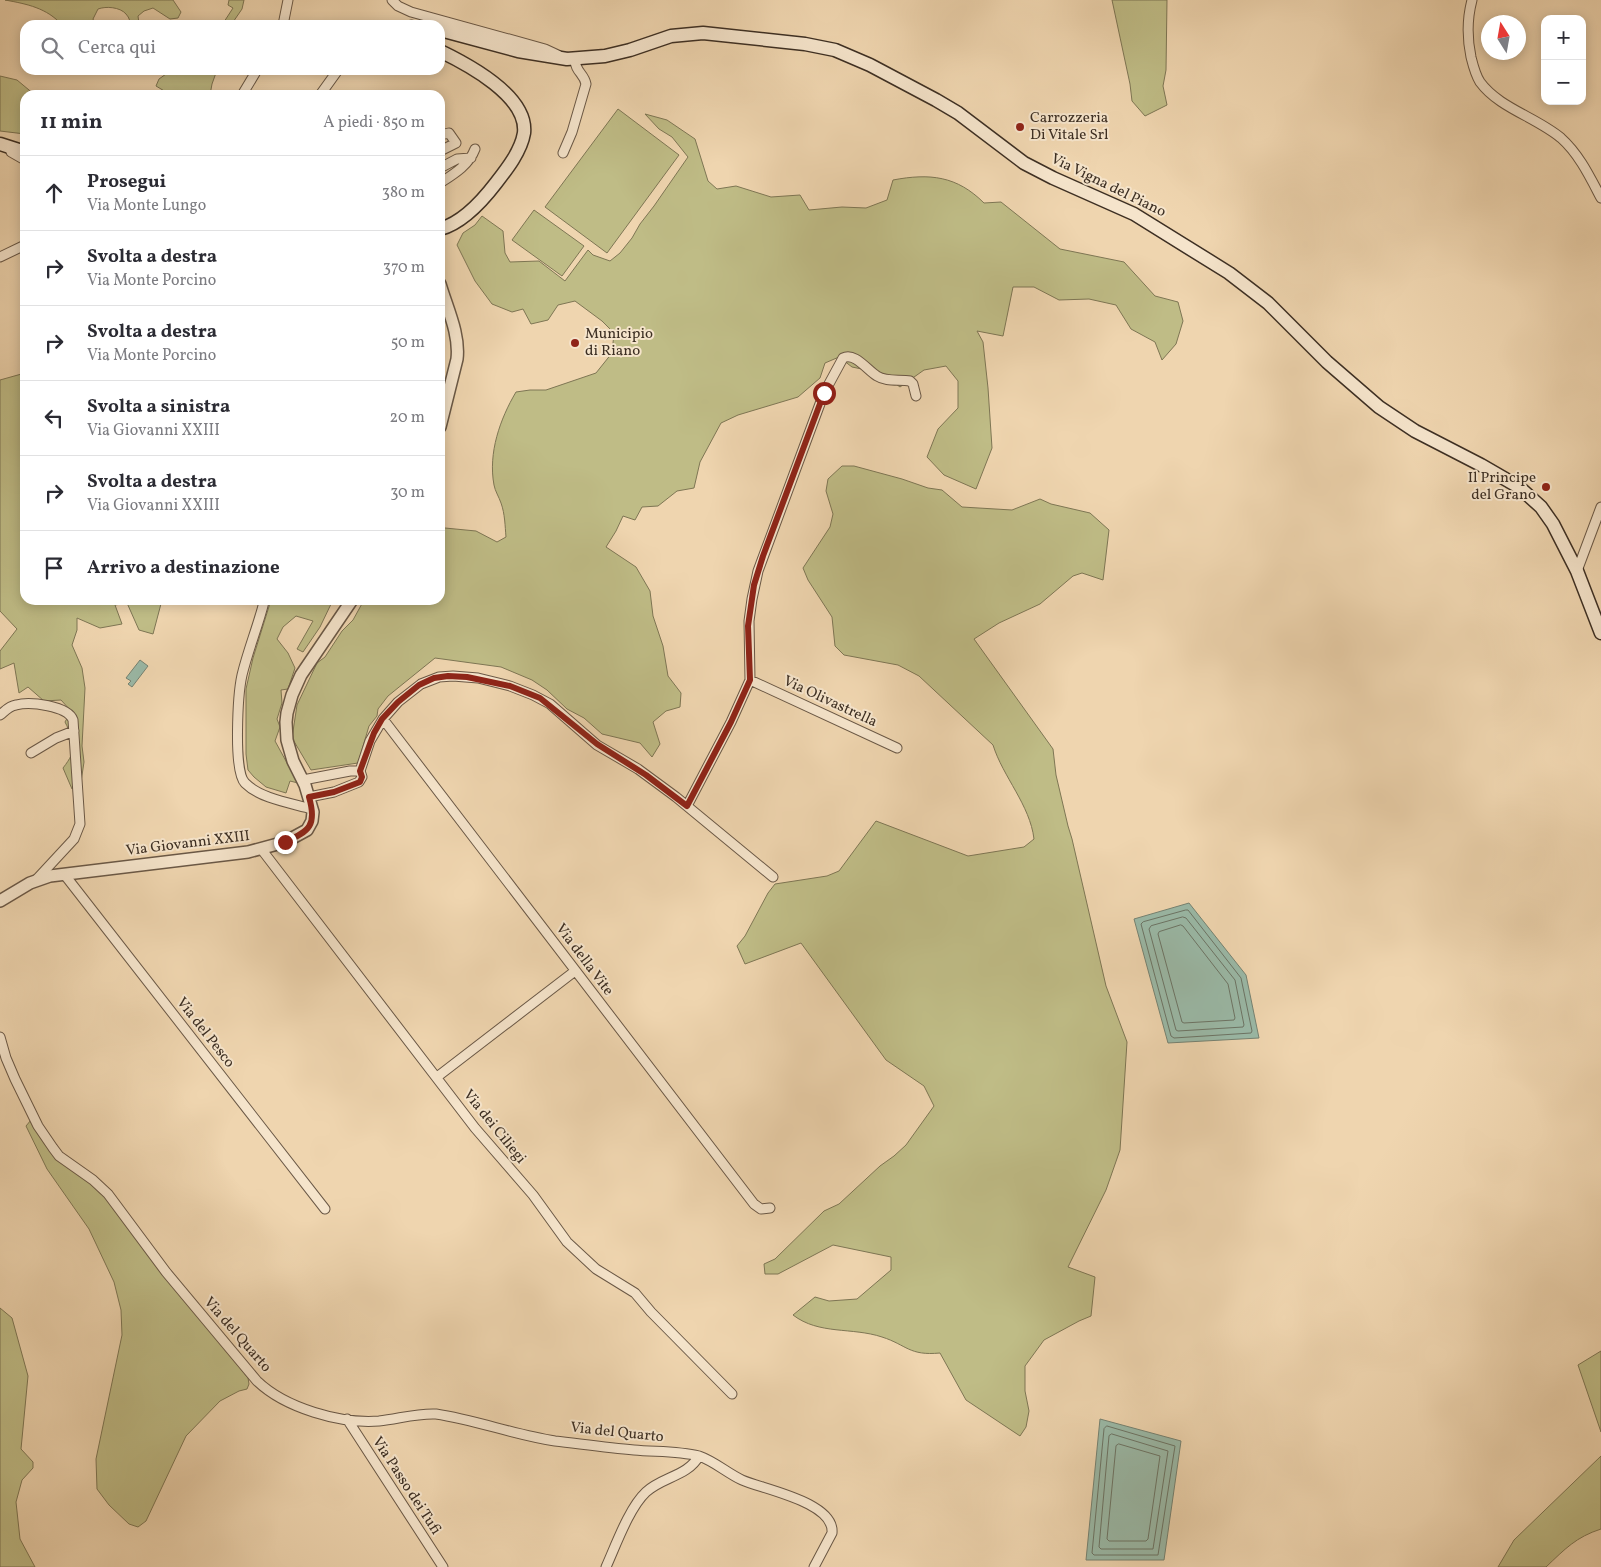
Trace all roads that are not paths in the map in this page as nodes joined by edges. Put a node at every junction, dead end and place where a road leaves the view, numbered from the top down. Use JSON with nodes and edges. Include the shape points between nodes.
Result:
{"nodes":[{"id":1,"x":288,"y":0,"type":"edge"},
{"id":2,"x":392,"y":0,"type":"edge"},
{"id":3,"x":1472,"y":0,"type":"edge"},
{"id":4,"x":284,"y":20,"type":"edge"},
{"id":5,"x":441,"y":20,"type":"edge"},
{"id":6,"x":445,"y":21,"type":"edge"},
{"id":7,"x":445,"y":31,"type":"edge"},
{"id":8,"x":445,"y":54,"type":"edge"},
{"id":9,"x":571,"y":59,"type":"junction"},
{"id":10,"x":254,"y":75,"type":"edge"},
{"id":11,"x":334,"y":75,"type":"edge"},
{"id":12,"x":245,"y":90,"type":"edge"},
{"id":13,"x":324,"y":90,"type":"edge"},
{"id":14,"x":445,"y":134,"type":"edge"},
{"id":15,"x":0,"y":145,"type":"edge"},
{"id":16,"x":445,"y":149,"type":"edge"},
{"id":17,"x":475,"y":149,"type":"dead end"},
{"id":18,"x":20,"y":151,"type":"edge"},
{"id":19,"x":564,"y":153,"type":"dead end"},
{"id":20,"x":20,"y":157,"type":"edge"},
{"id":21,"x":471,"y":158,"type":"junction"},
{"id":22,"x":445,"y":165,"type":"edge"},
{"id":23,"x":445,"y":180,"type":"edge"},
{"id":24,"x":1601,"y":198,"type":"edge"},
{"id":25,"x":445,"y":227,"type":"edge"},
{"id":26,"x":20,"y":248,"type":"edge"},
{"id":27,"x":0,"y":257,"type":"edge"},
{"id":28,"x":445,"y":300,"type":"edge"},
{"id":29,"x":916,"y":396,"type":"dead end"},
{"id":30,"x":445,"y":407,"type":"edge"},
{"id":31,"x":1601,"y":507,"type":"edge"},
{"id":32,"x":1577,"y":571,"type":"junction"},
{"id":33,"x":263,"y":605,"type":"edge"},
{"id":34,"x":349,"y":605,"type":"edge"},
{"id":35,"x":1601,"y":633,"type":"edge"},
{"id":36,"x":750,"y":680,"type":"junction"},
{"id":37,"x":0,"y":715,"type":"edge"},
{"id":38,"x":382,"y":719,"type":"junction"},
{"id":39,"x":74,"y":731,"type":"junction"},
{"id":40,"x":897,"y":748,"type":"dead end"},
{"id":41,"x":31,"y":753,"type":"dead end"},
{"id":42,"x":360,"y":771,"type":"junction"},
{"id":43,"x":303,"y":780,"type":"junction"},
{"id":44,"x":309,"y":797,"type":"junction"},
{"id":45,"x":687,"y":806,"type":"junction"},
{"id":46,"x":312,"y":809,"type":"junction"},
{"id":47,"x":262,"y":850,"type":"junction"},
{"id":48,"x":64,"y":874,"type":"junction"},
{"id":49,"x":773,"y":877,"type":"dead end"},
{"id":50,"x":36,"y":880,"type":"junction"},
{"id":51,"x":0,"y":901,"type":"edge"},
{"id":52,"x":575,"y":971,"type":"junction"},
{"id":53,"x":0,"y":1037,"type":"edge"},
{"id":54,"x":437,"y":1077,"type":"junction"},
{"id":55,"x":770,"y":1208,"type":"dead end"},
{"id":56,"x":324,"y":1209,"type":"dead end"},
{"id":57,"x":732,"y":1394,"type":"dead end"},
{"id":58,"x":346,"y":1419,"type":"junction"},
{"id":59,"x":699,"y":1456,"type":"junction"},
{"id":60,"x":443,"y":1567,"type":"edge"},
{"id":61,"x":606,"y":1567,"type":"edge"},
{"id":62,"x":814,"y":1567,"type":"edge"}],
"edges":[{"from":1,"to":4,"type":"street"},
{"from":2,"to":5,"type":"street","via":[[411,12]]},
{"from":3,"to":24,"type":"street","via":[[1468,42],[1478,80],[1497,98],[1568,145]]},
{"from":6,"to":9,"type":"street","via":[[545,48]]},
{"from":7,"to":9,"type":"main road","name":"Via Vigna del Piano","via":[[518,51]]},
{"from":8,"to":25,"type":"main road","via":[[473,68],[503,92],[519,113],[524,128],[518,148],[492,189]]},
{"from":9,"to":19,"type":"street","via":[[586,84]]},
{"from":9,"to":32,"type":"main road","name":"Via Vigna del Piano","via":[[596,58],[672,36],[703,33],[805,44],[835,50],[870,65],[958,113],[1024,163],[1134,214],[1229,273],[1264,300],[1327,362],[1386,412],[1526,492],[1553,524]]},
{"from":10,"to":12,"type":"street"},
{"from":11,"to":13,"type":"street"},
{"from":14,"to":16,"type":"street","via":[[456,143]]},
{"from":15,"to":18,"type":"main road"},
{"from":15,"to":20,"type":"street"},
{"from":17,"to":21,"type":"street"},
{"from":21,"to":22,"type":"street","via":[[456,159]]},
{"from":21,"to":23,"type":"street"},
{"from":26,"to":27,"type":"street"},
{"from":28,"to":30,"type":"street","via":[[458,354]]},
{"from":29,"to":36,"type":"street","via":[[910,381],[882,378],[854,358],[843,358],[824,393],[758,572],[749,621]]},
{"from":31,"to":32,"type":"street"},
{"from":32,"to":35,"type":"main road","name":"Via Vigna del Piano"},
{"from":33,"to":46,"type":"street","via":[[240,686],[237,754],[240,772],[245,783],[261,793]]},
{"from":34,"to":43,"type":"street","via":[[301,675],[288,707],[286,740]]},
{"from":36,"to":40,"type":"street","name":"Via Olivastrella"},
{"from":36,"to":45,"type":"street"},
{"from":37,"to":39,"type":"street","via":[[20,704],[56,708],[70,714]]},
{"from":38,"to":42,"type":"street"},
{"from":38,"to":45,"type":"street","via":[[404,697],[439,677],[467,677],[510,686],[545,701],[597,744]]},
{"from":38,"to":52,"type":"street","name":"Via della Vite"},
{"from":39,"to":41,"type":"street"},
{"from":39,"to":50,"type":"street","via":[[81,820],[76,836]]},
{"from":42,"to":43,"type":"street"},
{"from":42,"to":44,"type":"street","via":[[360,782]]},
{"from":43,"to":44,"type":"street"},
{"from":44,"to":46,"type":"street"},
{"from":45,"to":49,"type":"street"},
{"from":46,"to":47,"type":"street","name":"Via Giovanni XXIII","via":[[312,821],[307,830]]},
{"from":47,"to":48,"type":"street","name":"Via Giovanni XXIII"},
{"from":47,"to":54,"type":"street","name":"Via dei Ciliegi"},
{"from":48,"to":50,"type":"street","name":"Via Giovanni XXIII"},
{"from":48,"to":56,"type":"street","name":"Via del Pesco"},
{"from":50,"to":51,"type":"street","name":"Via Giovanni XXIII"},
{"from":52,"to":54,"type":"street"},
{"from":52,"to":55,"type":"street","name":"Via della Vite","via":[[754,1204],[761,1209]]},
{"from":53,"to":58,"type":"street","name":"Via del Quarto","via":[[14,1079],[53,1148],[108,1194],[166,1272],[257,1381],[306,1410]]},
{"from":54,"to":57,"type":"street","name":"Via dei Ciliegi","via":[[567,1242],[596,1269],[635,1293]]},
{"from":58,"to":59,"type":"street","name":"Via del Quarto","via":[[376,1421],[436,1414],[544,1439]]},
{"from":58,"to":60,"type":"street","name":"Via Passo dei Tufi"},
{"from":59,"to":61,"type":"street","via":[[690,1468],[661,1481],[641,1498]]},
{"from":59,"to":62,"type":"street","name":"Via del Quarto","via":[[746,1482],[807,1504],[827,1519],[832,1535]]}]}
